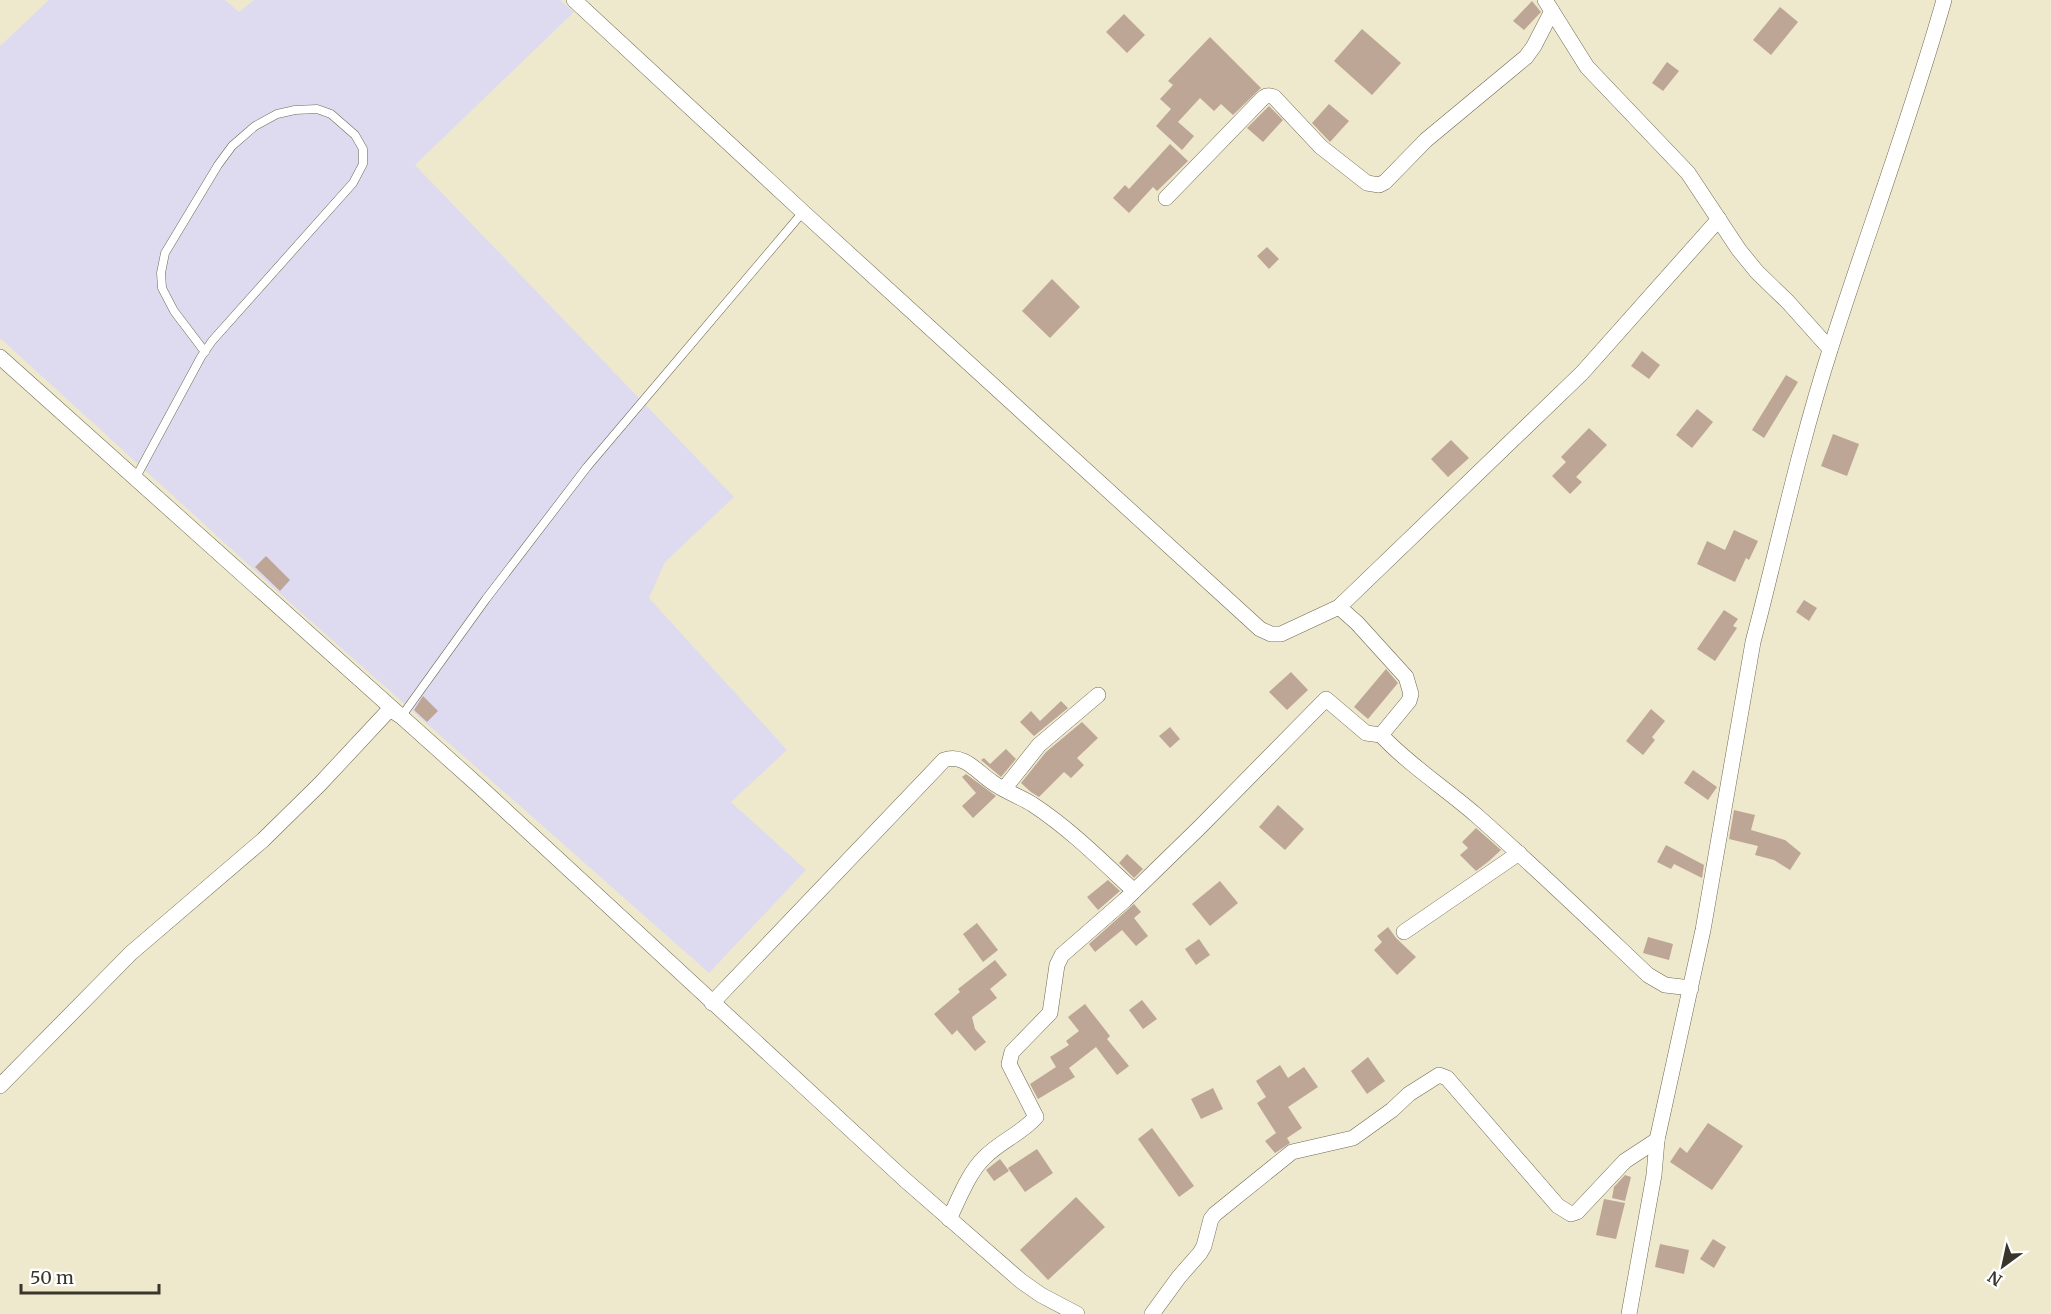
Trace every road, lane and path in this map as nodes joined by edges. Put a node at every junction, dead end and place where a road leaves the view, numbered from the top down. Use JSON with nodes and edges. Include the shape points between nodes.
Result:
{"nodes":[{"id":1,"x":574,"y":0,"type":"edge"},
{"id":2,"x":1944,"y":0,"type":"edge"},
{"id":3,"x":1548,"y":5,"type":"edge"},
{"id":4,"x":1166,"y":198,"type":"dead end"},
{"id":5,"x":803,"y":212,"type":"junction"},
{"id":6,"x":1719,"y":219,"type":"junction"},
{"id":7,"x":1830,"y":349,"type":"junction"},
{"id":8,"x":205,"y":352,"type":"junction"},
{"id":9,"x":0,"y":357,"type":"edge"},
{"id":10,"x":135,"y":479,"type":"junction"},
{"id":11,"x":1339,"y":607,"type":"junction"},
{"id":12,"x":1098,"y":695,"type":"dead end"},
{"id":13,"x":391,"y":715,"type":"junction"},
{"id":14,"x":1381,"y":735,"type":"junction"},
{"id":15,"x":1004,"y":789,"type":"junction"},
{"id":16,"x":1519,"y":853,"type":"junction"},
{"id":17,"x":1134,"y":891,"type":"junction"},
{"id":18,"x":1404,"y":932,"type":"dead end"},
{"id":19,"x":1691,"y":988,"type":"junction"},
{"id":20,"x":712,"y":1003,"type":"junction"},
{"id":21,"x":0,"y":1086,"type":"edge"},
{"id":22,"x":1657,"y":1140,"type":"junction"},
{"id":23,"x":949,"y":1219,"type":"junction"},
{"id":24,"x":1077,"y":1314,"type":"edge"},
{"id":25,"x":1152,"y":1314,"type":"edge"},
{"id":26,"x":1629,"y":1314,"type":"edge"}],
"edges":[{"from":1,"to":5,"type":"street"},
{"from":2,"to":7,"type":"street"},
{"from":3,"to":4,"type":"street","via":[[1534,46],[1526,57],[1433,134],[1385,182],[1367,183],[1321,147],[1270,95]]},
{"from":3,"to":6,"type":"street","via":[[1587,67],[1688,173]]},
{"from":5,"to":11,"type":"street","via":[[1260,629],[1281,634]]},
{"from":5,"to":13,"type":"lane","via":[[587,467]]},
{"from":6,"to":7,"type":"street","via":[[1757,272]]},
{"from":6,"to":11,"type":"street","via":[[1582,373]]},
{"from":7,"to":19,"type":"street","via":[[1753,642]]},
{"from":8,"to":8,"type":"lane","via":[[353,183],[363,164],[363,149],[355,135],[331,114],[295,110],[255,126],[218,165],[165,253],[162,288]]},
{"from":8,"to":10,"type":"lane"},
{"from":9,"to":10,"type":"street"},
{"from":10,"to":13,"type":"street"},
{"from":11,"to":14,"type":"street","via":[[1406,677],[1409,701]]},
{"from":12,"to":15,"type":"street","via":[[1039,746]]},
{"from":13,"to":20,"type":"street","via":[[576,876]]},
{"from":13,"to":21,"type":"street","via":[[263,840],[132,953]]},
{"from":14,"to":16,"type":"street"},
{"from":14,"to":17,"type":"street","via":[[1366,733],[1326,699]]},
{"from":15,"to":17,"type":"street","via":[[1043,813]]},
{"from":15,"to":20,"type":"street","via":[[964,760],[945,760]]},
{"from":16,"to":18,"type":"street"},
{"from":16,"to":19,"type":"street","via":[[1648,975],[1665,985]]},
{"from":17,"to":23,"type":"street","via":[[1059,959],[1050,1013],[1010,1058],[1036,1117],[984,1157]]},
{"from":19,"to":22,"type":"street"},
{"from":20,"to":23,"type":"street"},
{"from":22,"to":25,"type":"street","via":[[1624,1161],[1571,1214],[1558,1206],[1448,1078],[1439,1075],[1353,1137],[1292,1152],[1215,1214],[1200,1253]]},
{"from":22,"to":26,"type":"street"},
{"from":23,"to":24,"type":"street","via":[[1021,1281]]}]}
